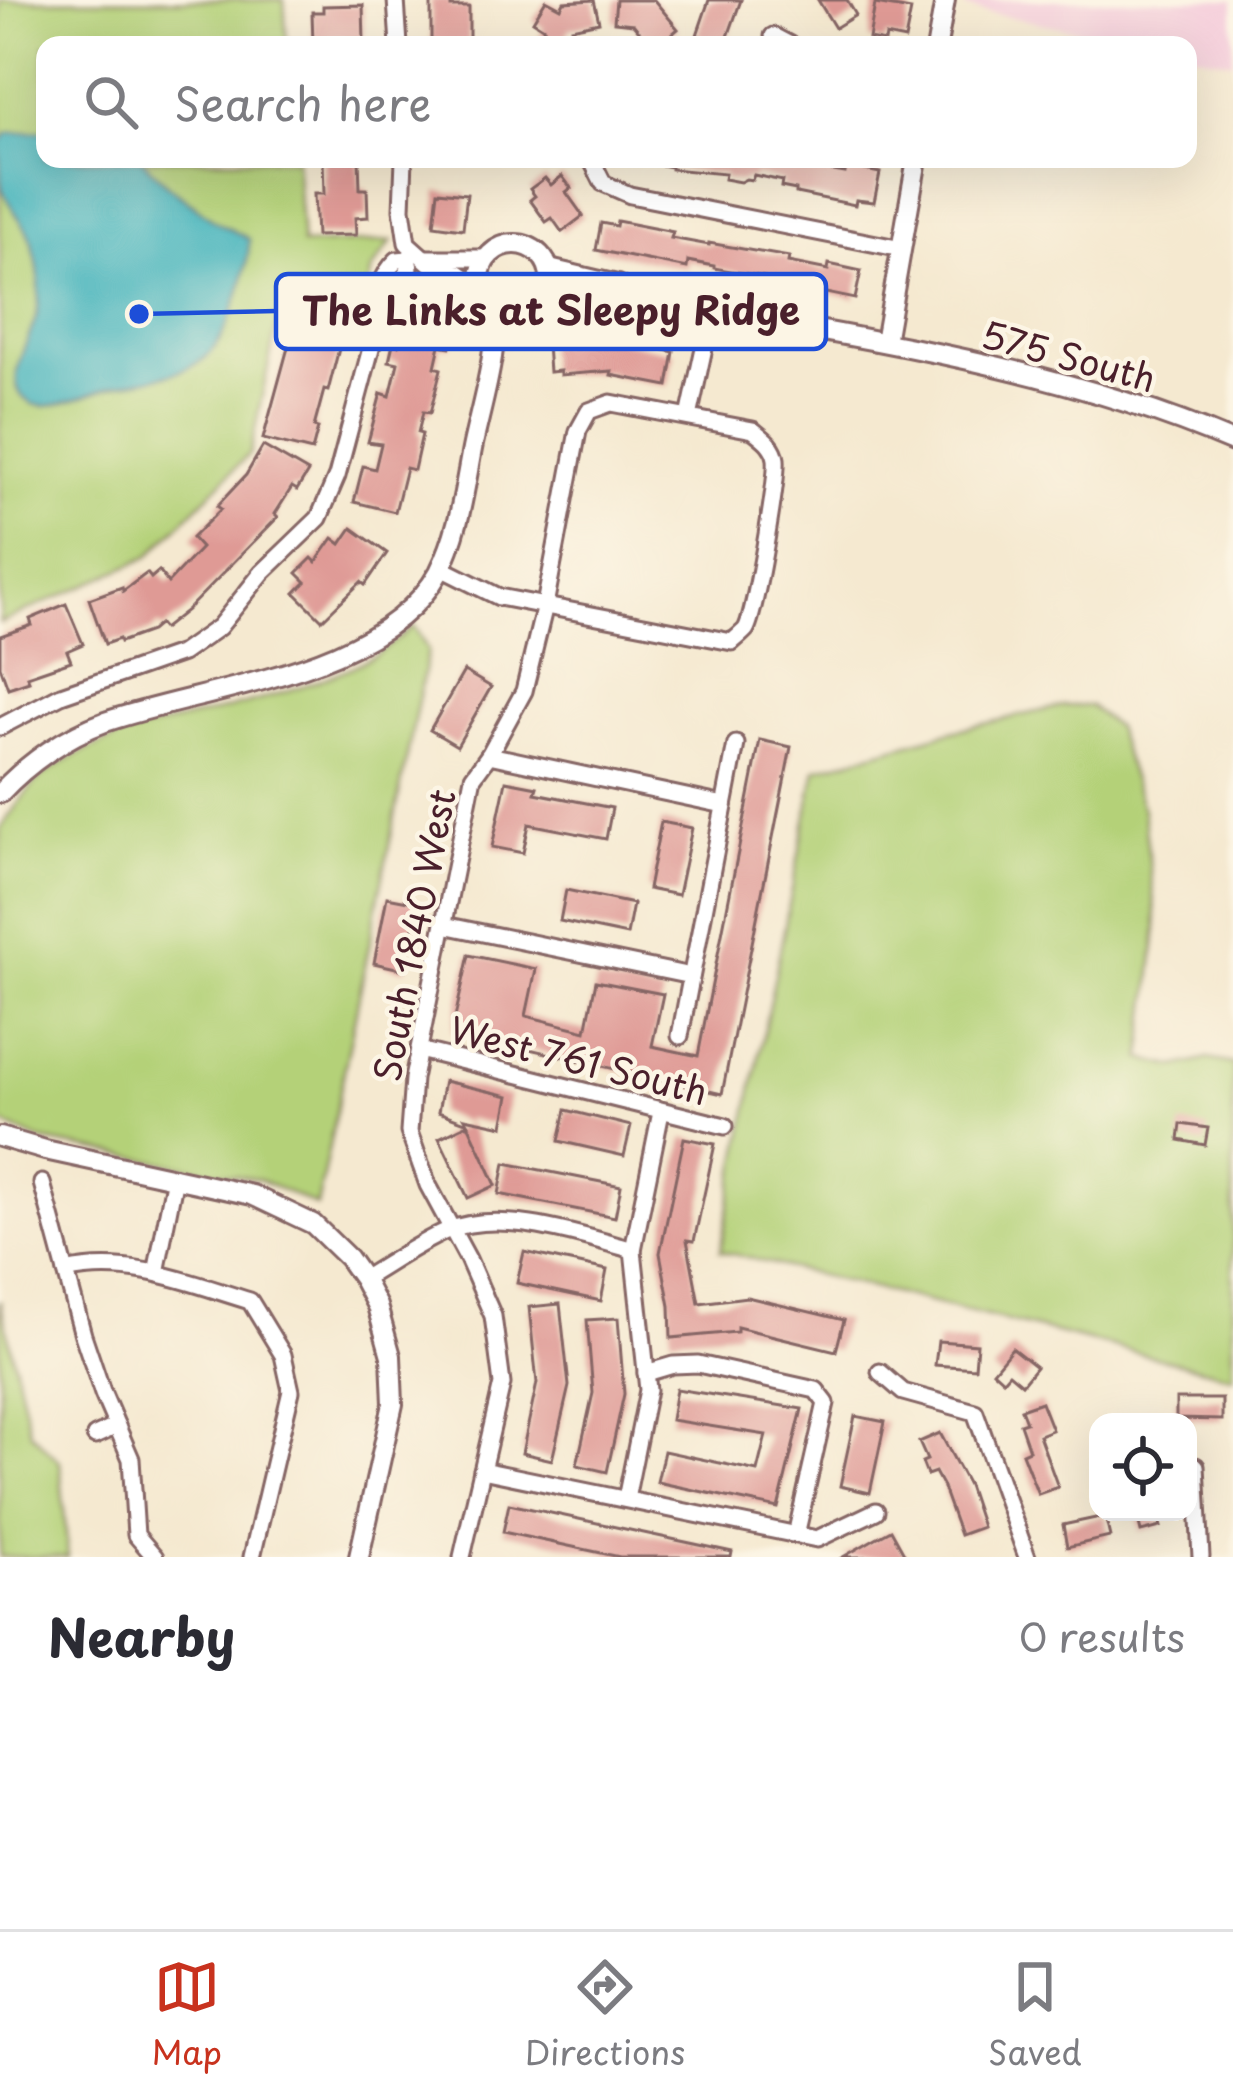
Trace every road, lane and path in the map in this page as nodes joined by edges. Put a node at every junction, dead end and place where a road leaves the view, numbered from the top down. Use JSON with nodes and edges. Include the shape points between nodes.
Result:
{"nodes":[{"id":1,"x":397,"y":0,"type":"edge"},
{"id":2,"x":945,"y":0,"type":"edge"},
{"id":3,"x":399,"y":36,"type":"edge"},
{"id":4,"x":939,"y":36,"type":"edge"},
{"id":5,"x":404,"y":168,"type":"edge"},
{"id":6,"x":596,"y":168,"type":"edge"},
{"id":7,"x":916,"y":168,"type":"edge"},
{"id":8,"x":902,"y":249,"type":"junction"},
{"id":9,"x":416,"y":256,"type":"junction"},
{"id":10,"x":486,"y":257,"type":"junction"},
{"id":11,"x":549,"y":269,"type":"junction"},
{"id":12,"x":480,"y":288,"type":"junction"},
{"id":13,"x":548,"y":291,"type":"junction"},
{"id":14,"x":640,"y":298,"type":"junction"},
{"id":15,"x":491,"y":306,"type":"junction"},
{"id":16,"x":712,"y":311,"type":"junction"},
{"id":17,"x":521,"y":314,"type":"junction"},
{"id":18,"x":885,"y":342,"type":"junction"},
{"id":19,"x":493,"y":361,"type":"junction"},
{"id":20,"x":689,"y":417,"type":"junction"},
{"id":21,"x":1233,"y":442,"type":"edge"},
{"id":22,"x":441,"y":568,"type":"junction"},
{"id":23,"x":545,"y":605,"type":"junction"},
{"id":24,"x":0,"y":728,"type":"edge"},
{"id":25,"x":736,"y":744,"type":"dead end"},
{"id":26,"x":489,"y":755,"type":"junction"},
{"id":27,"x":3,"y":786,"type":"edge"},
{"id":28,"x":724,"y":805,"type":"junction"},
{"id":29,"x":444,"y":926,"type":"junction"},
{"id":30,"x":691,"y":976,"type":"junction"},
{"id":31,"x":680,"y":1036,"type":"dead end"},
{"id":32,"x":418,"y":1050,"type":"junction"},
{"id":33,"x":661,"y":1112,"type":"junction"},
{"id":34,"x":725,"y":1126,"type":"dead end"},
{"id":35,"x":4,"y":1136,"type":"edge"},
{"id":36,"x":175,"y":1177,"type":"junction"},
{"id":37,"x":42,"y":1183,"type":"dead end"},
{"id":38,"x":451,"y":1229,"type":"junction"},
{"id":39,"x":633,"y":1250,"type":"junction"},
{"id":40,"x":66,"y":1271,"type":"junction"},
{"id":41,"x":157,"y":1273,"type":"junction"},
{"id":42,"x":364,"y":1279,"type":"junction"},
{"id":43,"x":880,"y":1372,"type":"dead end"},
{"id":44,"x":646,"y":1373,"type":"junction"},
{"id":45,"x":117,"y":1426,"type":"junction"},
{"id":46,"x":95,"y":1436,"type":"dead end"},
{"id":47,"x":482,"y":1469,"type":"junction"},
{"id":48,"x":1197,"y":1481,"type":"edge"},
{"id":49,"x":626,"y":1499,"type":"junction"},
{"id":50,"x":876,"y":1511,"type":"dead end"},
{"id":51,"x":796,"y":1535,"type":"junction"},
{"id":52,"x":155,"y":1557,"type":"edge"},
{"id":53,"x":252,"y":1557,"type":"edge"},
{"id":54,"x":359,"y":1557,"type":"edge"},
{"id":55,"x":462,"y":1557,"type":"edge"},
{"id":56,"x":1027,"y":1557,"type":"edge"},
{"id":57,"x":1202,"y":1557,"type":"edge"}],
"edges":[{"from":1,"to":3,"type":"street"},
{"from":2,"to":4,"type":"street"},
{"from":5,"to":9,"type":"street","via":[[403,222]]},
{"from":6,"to":8,"type":"street","via":[[603,182],[630,195]]},
{"from":7,"to":8,"type":"street"},
{"from":8,"to":18,"type":"street"},
{"from":9,"to":10,"type":"street"},
{"from":9,"to":12,"type":"street"},
{"from":9,"to":24,"type":"street","via":[[397,260],[386,274],[337,476],[319,518],[219,627],[182,653],[61,695]]},
{"from":10,"to":11,"type":"street","via":[[528,246]]},
{"from":10,"to":12,"type":"street"},
{"from":11,"to":13,"type":"street"},
{"from":11,"to":14,"type":"street"},
{"from":12,"to":15,"type":"street"},
{"from":13,"to":14,"type":"street"},
{"from":13,"to":17,"type":"street"},
{"from":14,"to":16,"type":"street","name":"575 South"},
{"from":15,"to":17,"type":"street"},
{"from":15,"to":19,"type":"street"},
{"from":16,"to":18,"type":"street","name":"575 South"},
{"from":16,"to":20,"type":"street"},
{"from":17,"to":19,"type":"street"},
{"from":18,"to":21,"type":"street","name":"575 South","via":[[1066,383]]},
{"from":19,"to":22,"type":"street"},
{"from":20,"to":23,"type":"street","name":"South 1840 West","via":[[611,403],[589,411],[578,431]]},
{"from":20,"to":23,"type":"street","via":[[753,430],[776,457],[745,630],[732,642]]},
{"from":22,"to":23,"type":"street","via":[[499,597]]},
{"from":22,"to":27,"type":"street","via":[[378,634],[320,662],[101,723]]},
{"from":23,"to":26,"type":"street","name":"South 1840 West","via":[[524,691]]},
{"from":25,"to":28,"type":"street"},
{"from":26,"to":28,"type":"street"},
{"from":26,"to":29,"type":"street","name":"South 1840 West","via":[[473,778]]},
{"from":28,"to":30,"type":"street"},
{"from":29,"to":30,"type":"street"},
{"from":29,"to":32,"type":"street","name":"South 1840 West"},
{"from":30,"to":31,"type":"street"},
{"from":32,"to":33,"type":"street","name":"West 761 South"},
{"from":32,"to":38,"type":"street","name":"South 1840 West","via":[[409,1132]]},
{"from":33,"to":34,"type":"street","name":"West 761 South"},
{"from":33,"to":39,"type":"street"},
{"from":35,"to":36,"type":"street"},
{"from":36,"to":41,"type":"street"},
{"from":36,"to":42,"type":"street","via":[[252,1195],[313,1224]]},
{"from":37,"to":40,"type":"street"},
{"from":38,"to":39,"type":"street","via":[[494,1222]]},
{"from":38,"to":42,"type":"street"},
{"from":38,"to":47,"type":"street","name":"South 1840 West","via":[[493,1316],[502,1384]]},
{"from":39,"to":44,"type":"street"},
{"from":40,"to":41,"type":"street","via":[[114,1266]]},
{"from":40,"to":45,"type":"street"},
{"from":41,"to":53,"type":"street","via":[[250,1301],[283,1355],[291,1391]]},
{"from":42,"to":54,"type":"street","via":[[391,1356],[393,1404]]},
{"from":43,"to":56,"type":"street","via":[[903,1392],[975,1412]]},
{"from":44,"to":49,"type":"street"},
{"from":44,"to":51,"type":"street","via":[[698,1364],[816,1390],[826,1403]]},
{"from":45,"to":46,"type":"street"},
{"from":45,"to":52,"type":"street","via":[[131,1459],[136,1535]]},
{"from":47,"to":49,"type":"street"},
{"from":47,"to":55,"type":"street","name":"South 1840 West"},
{"from":48,"to":57,"type":"street"},
{"from":49,"to":51,"type":"street"},
{"from":50,"to":51,"type":"street","via":[[817,1539]]}]}
